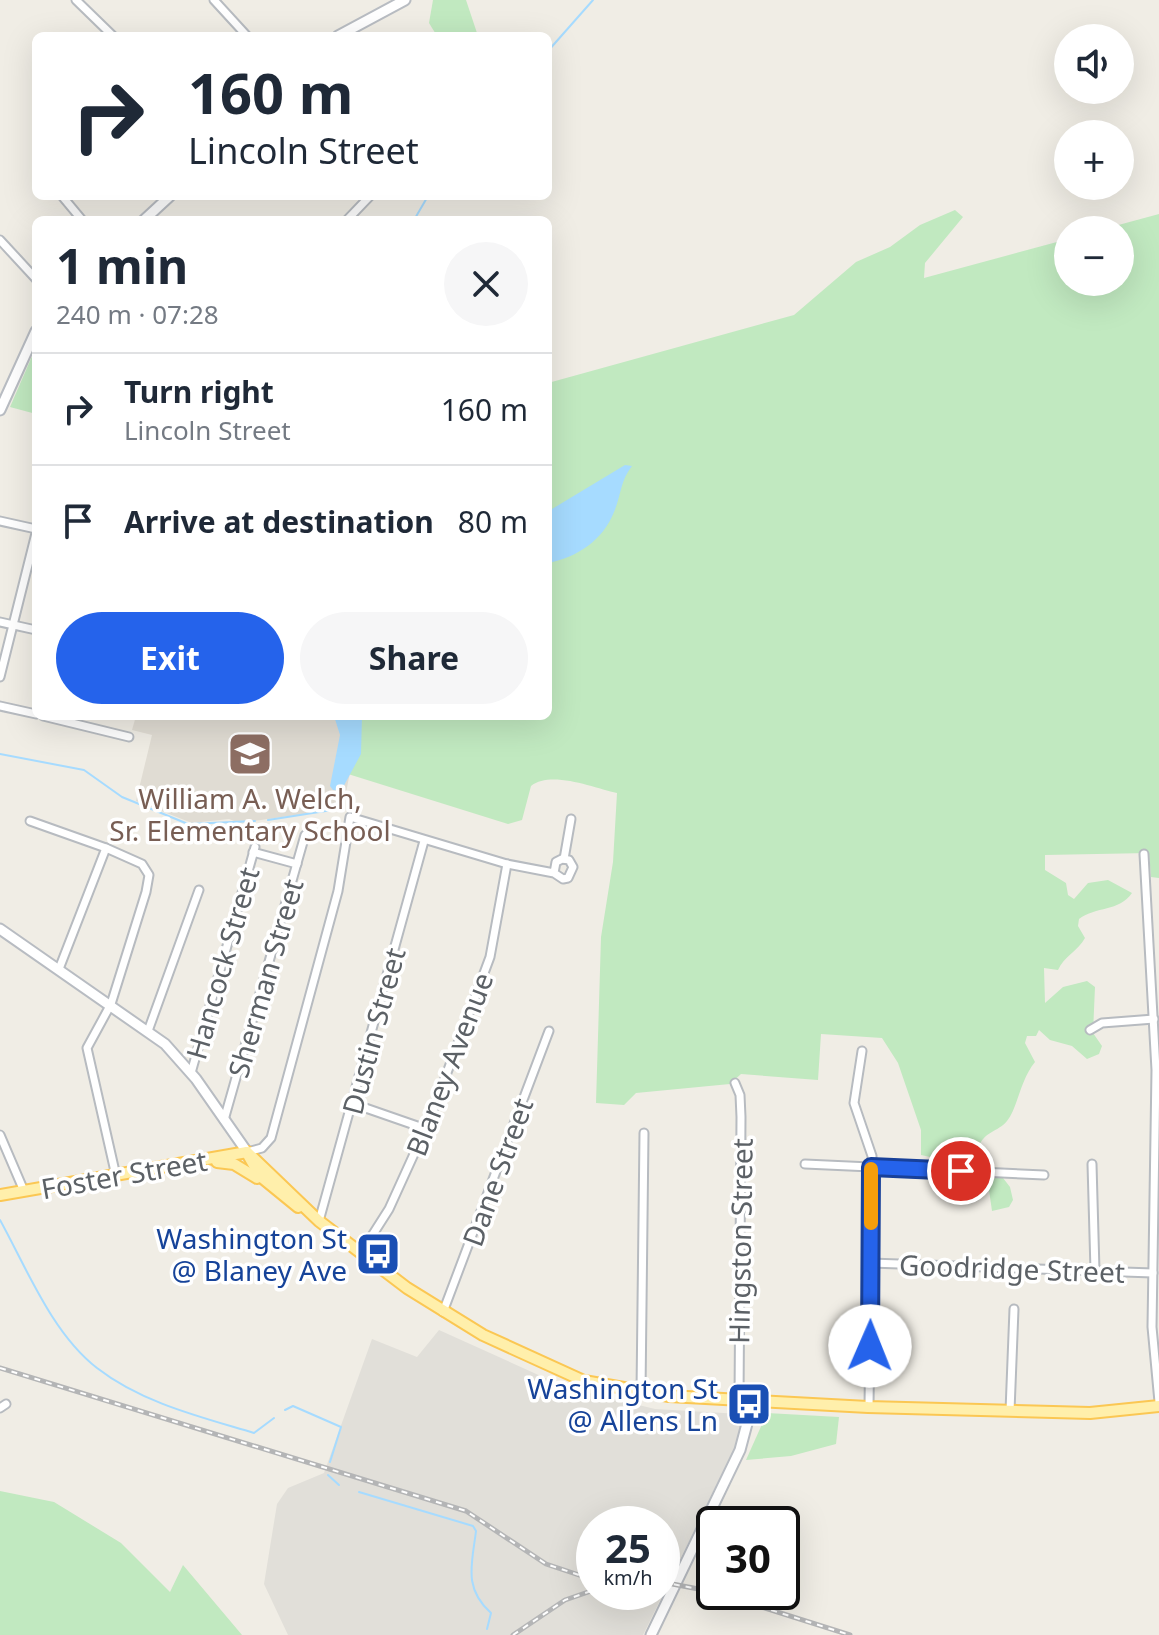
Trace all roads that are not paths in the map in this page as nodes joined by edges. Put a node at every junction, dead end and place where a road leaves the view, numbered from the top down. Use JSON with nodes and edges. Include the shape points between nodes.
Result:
{"nodes":[{"id":1,"x":76,"y":0,"type":"edge"},
{"id":2,"x":214,"y":0,"type":"edge"},
{"id":3,"x":405,"y":0,"type":"edge"},
{"id":4,"x":109,"y":32,"type":"edge"},
{"id":5,"x":243,"y":32,"type":"edge"},
{"id":6,"x":345,"y":32,"type":"edge"},
{"id":7,"x":65,"y":200,"type":"edge"},
{"id":8,"x":166,"y":200,"type":"edge"},
{"id":9,"x":366,"y":200,"type":"edge"},
{"id":10,"x":79,"y":216,"type":"edge"},
{"id":11,"x":148,"y":216,"type":"edge"},
{"id":12,"x":351,"y":216,"type":"edge"},
{"id":13,"x":0,"y":240,"type":"edge"},
{"id":14,"x":32,"y":275,"type":"edge"},
{"id":15,"x":32,"y":339,"type":"edge"},
{"id":16,"x":4,"y":392,"type":"edge"},
{"id":17,"x":0,"y":410,"type":"edge"},
{"id":18,"x":0,"y":521,"type":"edge"},
{"id":19,"x":32,"y":530,"type":"edge"},
{"id":20,"x":32,"y":547,"type":"edge"},
{"id":21,"x":0,"y":622,"type":"edge"},
{"id":22,"x":13,"y":624,"type":"junction"},
{"id":23,"x":32,"y":629,"type":"edge"},
{"id":24,"x":0,"y":677,"type":"edge"},
{"id":25,"x":0,"y":706,"type":"edge"},
{"id":26,"x":32,"y":713,"type":"edge"},
{"id":27,"x":60,"y":720,"type":"edge"},
{"id":28,"x":91,"y":720,"type":"edge"},
{"id":29,"x":90,"y":727,"type":"junction"},
{"id":30,"x":129,"y":737,"type":"dead end"},
{"id":31,"x":571,"y":819,"type":"dead end"},
{"id":32,"x":30,"y":821,"type":"dead end"},
{"id":33,"x":305,"y":835,"type":"dead end"},
{"id":34,"x":424,"y":841,"type":"junction"},
{"id":35,"x":106,"y":848,"type":"junction"},
{"id":36,"x":1144,"y":854,"type":"dead end"},
{"id":37,"x":564,"y":859,"type":"junction"},
{"id":38,"x":297,"y":864,"type":"junction"},
{"id":39,"x":507,"y":864,"type":"junction"},
{"id":40,"x":554,"y":873,"type":"junction"},
{"id":41,"x":199,"y":890,"type":"dead end"},
{"id":42,"x":0,"y":929,"type":"edge"},
{"id":43,"x":59,"y":969,"type":"junction"},
{"id":44,"x":1156,"y":986,"type":"edge"},
{"id":45,"x":111,"y":1004,"type":"junction"},
{"id":46,"x":1154,"y":1019,"type":"junction"},
{"id":47,"x":1090,"y":1030,"type":"dead end"},
{"id":48,"x":148,"y":1031,"type":"junction"},
{"id":49,"x":549,"y":1031,"type":"dead end"},
{"id":50,"x":862,"y":1051,"type":"dead end"},
{"id":51,"x":191,"y":1073,"type":"junction"},
{"id":52,"x":735,"y":1083,"type":"dead end"},
{"id":53,"x":354,"y":1104,"type":"junction"},
{"id":54,"x":224,"y":1120,"type":"junction"},
{"id":55,"x":426,"y":1129,"type":"junction"},
{"id":56,"x":644,"y":1133,"type":"dead end"},
{"id":57,"x":0,"y":1135,"type":"edge"},
{"id":58,"x":247,"y":1152,"type":"junction"},
{"id":59,"x":203,"y":1161,"type":"junction"},
{"id":60,"x":805,"y":1164,"type":"dead end"},
{"id":61,"x":1092,"y":1164,"type":"dead end"},
{"id":62,"x":871,"y":1167,"type":"junction"},
{"id":63,"x":1044,"y":1175,"type":"dead end"},
{"id":64,"x":116,"y":1176,"type":"junction"},
{"id":65,"x":269,"y":1186,"type":"junction"},
{"id":66,"x":24,"y":1191,"type":"junction"},
{"id":67,"x":0,"y":1195,"type":"edge"},
{"id":68,"x":319,"y":1221,"type":"junction"},
{"id":69,"x":361,"y":1253,"type":"junction"},
{"id":70,"x":871,"y":1263,"type":"junction"},
{"id":71,"x":1095,"y":1271,"type":"junction"},
{"id":72,"x":1153,"y":1273,"type":"junction"},
{"id":73,"x":1156,"y":1298,"type":"edge"},
{"id":74,"x":1014,"y":1309,"type":"dead end"},
{"id":75,"x":443,"y":1312,"type":"junction"},
{"id":76,"x":641,"y":1392,"type":"junction"},
{"id":77,"x":739,"y":1400,"type":"junction"},
{"id":78,"x":753,"y":1401,"type":"junction"},
{"id":79,"x":1159,"y":1404,"type":"edge"},
{"id":80,"x":869,"y":1407,"type":"junction"},
{"id":81,"x":1010,"y":1411,"type":"junction"},
{"id":82,"x":651,"y":1635,"type":"edge"}],
"edges":[{"from":1,"to":4,"type":"street"},
{"from":2,"to":5,"type":"street"},
{"from":3,"to":6,"type":"street"},
{"from":7,"to":10,"type":"street"},
{"from":8,"to":11,"type":"street"},
{"from":9,"to":12,"type":"street"},
{"from":13,"to":14,"type":"street"},
{"from":15,"to":16,"type":"street"},
{"from":16,"to":17,"type":"street"},
{"from":18,"to":19,"type":"street"},
{"from":20,"to":22,"type":"street"},
{"from":21,"to":22,"type":"street"},
{"from":22,"to":23,"type":"street"},
{"from":22,"to":24,"type":"street"},
{"from":25,"to":26,"type":"street"},
{"from":27,"to":29,"type":"street"},
{"from":28,"to":29,"type":"street"},
{"from":29,"to":30,"type":"street"},
{"from":31,"to":37,"type":"street"},
{"from":32,"to":35,"type":"street"},
{"from":33,"to":38,"type":"street","name":"Sherman Street"},
{"from":34,"to":39,"type":"street"},
{"from":34,"to":53,"type":"street","name":"Dustin Street"},
{"from":34,"to":58,"type":"street","via":[[350,817],[338,891],[271,1138],[262,1148]]},
{"from":35,"to":43,"type":"street"},
{"from":35,"to":45,"type":"street","via":[[142,864],[149,875]]},
{"from":36,"to":44,"type":"street"},
{"from":37,"to":40,"type":"street","via":[[556,862]]},
{"from":37,"to":40,"type":"street","via":[[573,867],[571,876],[563,879]]},
{"from":38,"to":51,"type":"street","name":"Hancock Street","via":[[254,850]]},
{"from":38,"to":54,"type":"street","name":"Sherman Street"},
{"from":39,"to":40,"type":"street"},
{"from":39,"to":55,"type":"street","name":"Blaney Avenue","via":[[490,957]]},
{"from":41,"to":48,"type":"street"},
{"from":42,"to":43,"type":"street"},
{"from":43,"to":45,"type":"street"},
{"from":44,"to":46,"type":"street"},
{"from":45,"to":48,"type":"street"},
{"from":45,"to":64,"type":"street","via":[[87,1053]]},
{"from":46,"to":47,"type":"street","via":[[1102,1023]]},
{"from":46,"to":72,"type":"street"},
{"from":48,"to":51,"type":"street"},
{"from":49,"to":75,"type":"street","name":"Dane Street"},
{"from":50,"to":62,"type":"street","via":[[854,1103]]},
{"from":51,"to":54,"type":"street"},
{"from":52,"to":77,"type":"street","name":"Hingston Street","via":[[741,1117]]},
{"from":53,"to":55,"type":"street"},
{"from":53,"to":68,"type":"street","name":"Dustin Street"},
{"from":54,"to":58,"type":"street"},
{"from":55,"to":69,"type":"street","name":"Blaney Avenue","via":[[389,1209]]},
{"from":56,"to":76,"type":"street"},
{"from":57,"to":66,"type":"street"},
{"from":58,"to":59,"type":"main road","name":"Foster Street"},
{"from":58,"to":65,"type":"main road","via":[[251,1166]]},
{"from":58,"to":68,"type":"main road"},
{"from":59,"to":64,"type":"main road","name":"Foster Street"},
{"from":59,"to":65,"type":"main road","via":[[234,1164]]},
{"from":60,"to":62,"type":"street"},
{"from":61,"to":71,"type":"street"},
{"from":62,"to":63,"type":"street"},
{"from":62,"to":70,"type":"street"},
{"from":64,"to":66,"type":"main road","name":"Foster Street"},
{"from":65,"to":68,"type":"main road"},
{"from":66,"to":67,"type":"main road","name":"Foster Street"},
{"from":68,"to":69,"type":"main road"},
{"from":69,"to":75,"type":"main road"},
{"from":70,"to":71,"type":"street","name":"Goodridge Street"},
{"from":70,"to":80,"type":"street"},
{"from":71,"to":72,"type":"street","name":"Goodridge Street"},
{"from":72,"to":73,"type":"street"},
{"from":73,"to":79,"type":"street"},
{"from":74,"to":81,"type":"street"},
{"from":75,"to":76,"type":"main road","via":[[570,1376]]},
{"from":76,"to":77,"type":"main road"},
{"from":77,"to":78,"type":"main road"},
{"from":78,"to":80,"type":"main road"},
{"from":78,"to":82,"type":"street","via":[[743,1441]]},
{"from":79,"to":81,"type":"main road","via":[[1114,1412]]},
{"from":80,"to":81,"type":"main road"}]}
